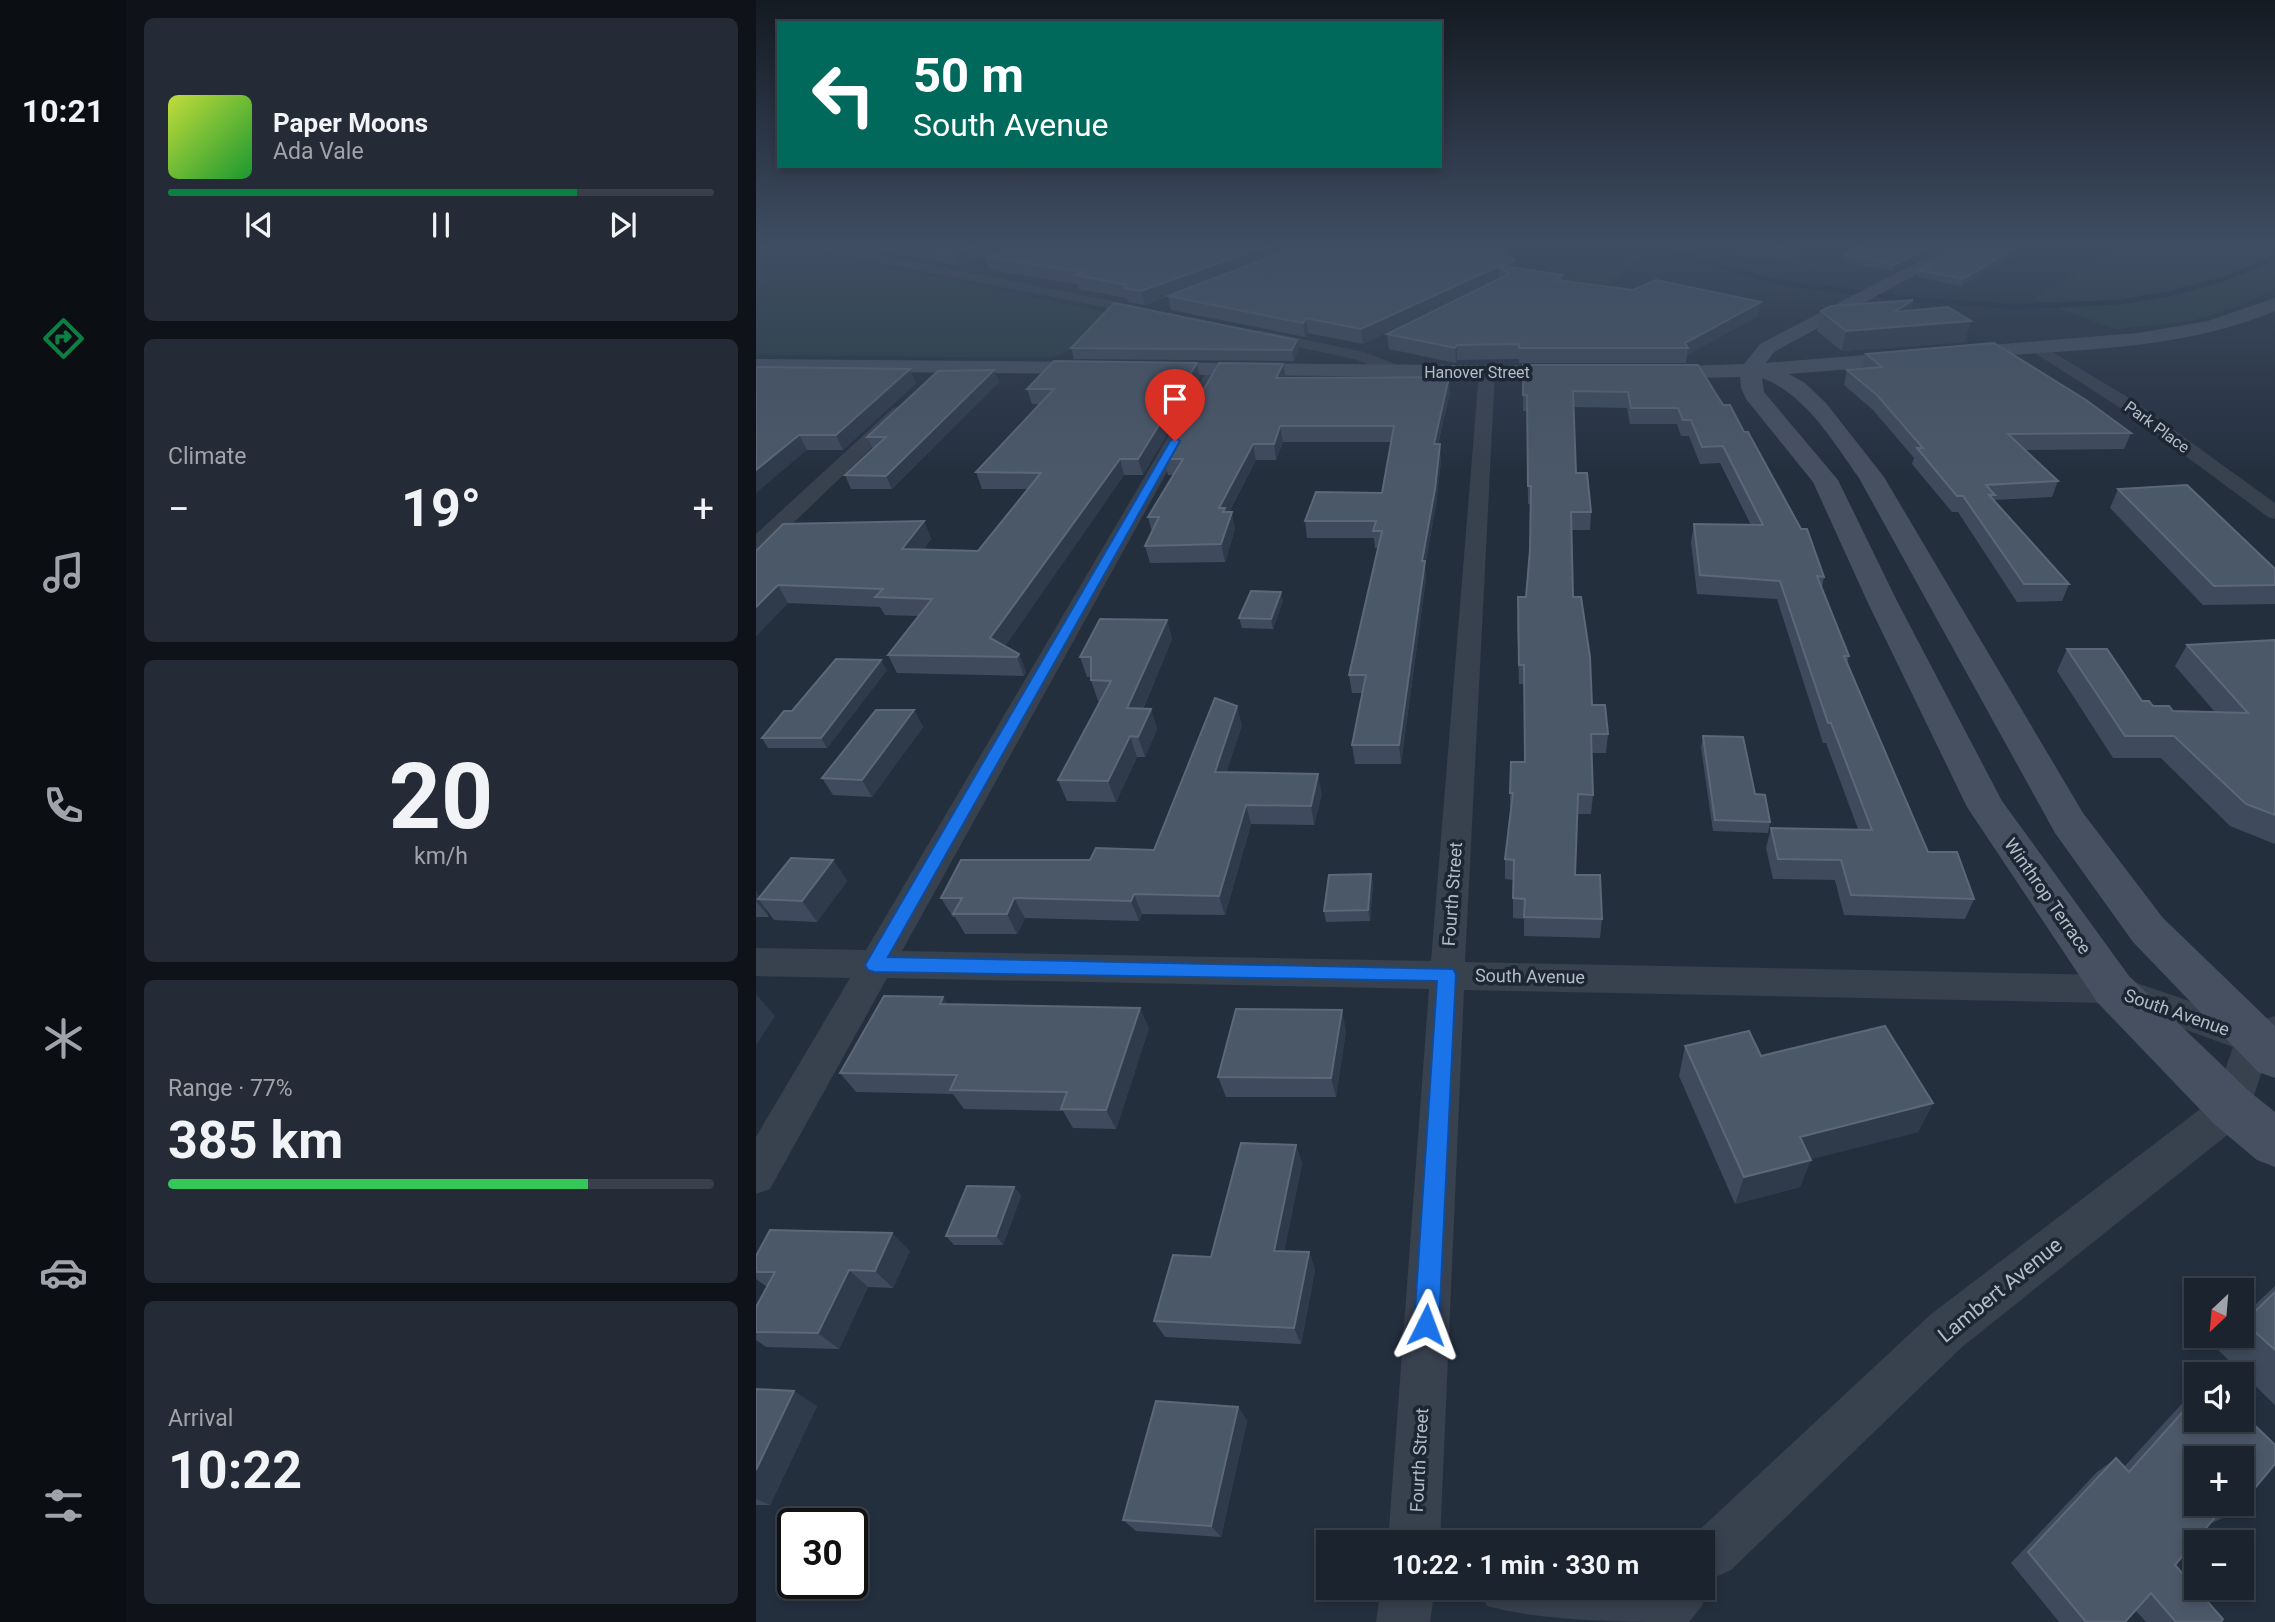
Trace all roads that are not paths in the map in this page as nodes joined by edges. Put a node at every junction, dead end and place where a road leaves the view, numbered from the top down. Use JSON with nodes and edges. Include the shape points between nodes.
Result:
{"nodes":[{"id":1,"x":1818,"y":321,"type":"edge"},
{"id":2,"x":2234,"y":321,"type":"edge"},
{"id":3,"x":1239,"y":331,"type":"edge"},
{"id":4,"x":1382,"y":343,"type":"dead end"},
{"id":5,"x":2036,"y":347,"type":"junction"},
{"id":6,"x":1358,"y":355,"type":"junction"},
{"id":7,"x":756,"y":365,"type":"edge"},
{"id":8,"x":947,"y":367,"type":"junction"},
{"id":9,"x":1216,"y":369,"type":"junction"},
{"id":10,"x":1755,"y":369,"type":"junction"},
{"id":11,"x":1400,"y":371,"type":"junction"},
{"id":12,"x":1487,"y":372,"type":"junction"},
{"id":13,"x":1598,"y":372,"type":"edge"},
{"id":14,"x":1625,"y":372,"type":"edge"},
{"id":15,"x":929,"y":383,"type":"edge"},
{"id":16,"x":911,"y":400,"type":"edge"},
{"id":17,"x":1823,"y":477,"type":"junction"},
{"id":18,"x":1871,"y":477,"type":"junction"},
{"id":19,"x":2275,"y":513,"type":"edge"},
{"id":20,"x":756,"y":546,"type":"edge"},
{"id":21,"x":1883,"y":603,"type":"junction"},
{"id":22,"x":1946,"y":605,"type":"junction"},
{"id":23,"x":756,"y":962,"type":"edge"},
{"id":24,"x":874,"y":965,"type":"junction"},
{"id":25,"x":1447,"y":974,"type":"junction"},
{"id":26,"x":2113,"y":989,"type":"junction"},
{"id":27,"x":2268,"y":1043,"type":"edge"},
{"id":28,"x":2232,"y":1108,"type":"junction"},
{"id":29,"x":2275,"y":1143,"type":"edge"},
{"id":30,"x":756,"y":1175,"type":"edge"},
{"id":31,"x":1415,"y":1530,"type":"edge"},
{"id":32,"x":1715,"y":1551,"type":"edge"},
{"id":33,"x":1406,"y":1600,"type":"edge"},
{"id":34,"x":1672,"y":1600,"type":"edge"},
{"id":35,"x":1403,"y":1622,"type":"edge"},
{"id":36,"x":1654,"y":1622,"type":"edge"}],
"edges":[{"from":1,"to":10,"type":"street","via":[[1767,348]]},
{"from":2,"to":5,"type":"street","via":[[2181,333]]},
{"from":3,"to":6,"type":"street"},
{"from":4,"to":6,"type":"street"},
{"from":5,"to":10,"type":"street"},
{"from":5,"to":19,"type":"street","name":"Park Place","via":[[2128,405]]},
{"from":6,"to":11,"type":"street"},
{"from":7,"to":8,"type":"street","name":"Hanover Street"},
{"from":8,"to":9,"type":"street","name":"Hanover Street"},
{"from":8,"to":15,"type":"street"},
{"from":9,"to":11,"type":"street","name":"Hanover Street"},
{"from":9,"to":24,"type":"street"},
{"from":10,"to":14,"type":"street"},
{"from":10,"to":17,"type":"street","name":"Winthrop Terrace","via":[[1750,378],[1754,394]]},
{"from":10,"to":18,"type":"street","via":[[1798,389]]},
{"from":11,"to":12,"type":"street","name":"Hanover Street"},
{"from":12,"to":13,"type":"street","name":"Hanover Street"},
{"from":12,"to":25,"type":"street","name":"Fourth Street"},
{"from":16,"to":20,"type":"street"},
{"from":17,"to":18,"type":"street"},
{"from":17,"to":21,"type":"street","name":"Winthrop Terrace"},
{"from":18,"to":22,"type":"street"},
{"from":21,"to":22,"type":"street"},
{"from":21,"to":26,"type":"street","name":"Winthrop Terrace","via":[[1986,807]]},
{"from":22,"to":27,"type":"street","via":[[2069,823],[2148,930]]},
{"from":23,"to":24,"type":"street","name":"South Avenue"},
{"from":24,"to":25,"type":"street","name":"South Avenue"},
{"from":24,"to":30,"type":"street"},
{"from":25,"to":26,"type":"street","name":"South Avenue"},
{"from":25,"to":31,"type":"street","name":"Fourth Street"},
{"from":26,"to":27,"type":"street","name":"South Avenue"},
{"from":26,"to":28,"type":"street","name":"Winthrop Terrace"},
{"from":27,"to":28,"type":"street"},
{"from":28,"to":29,"type":"street","name":"Winthrop Terrace"},
{"from":28,"to":32,"type":"street","name":"Lambert Avenue","via":[[1947,1331]]},
{"from":33,"to":35,"type":"street"},
{"from":34,"to":36,"type":"street","name":"Lambert Avenue"}]}
